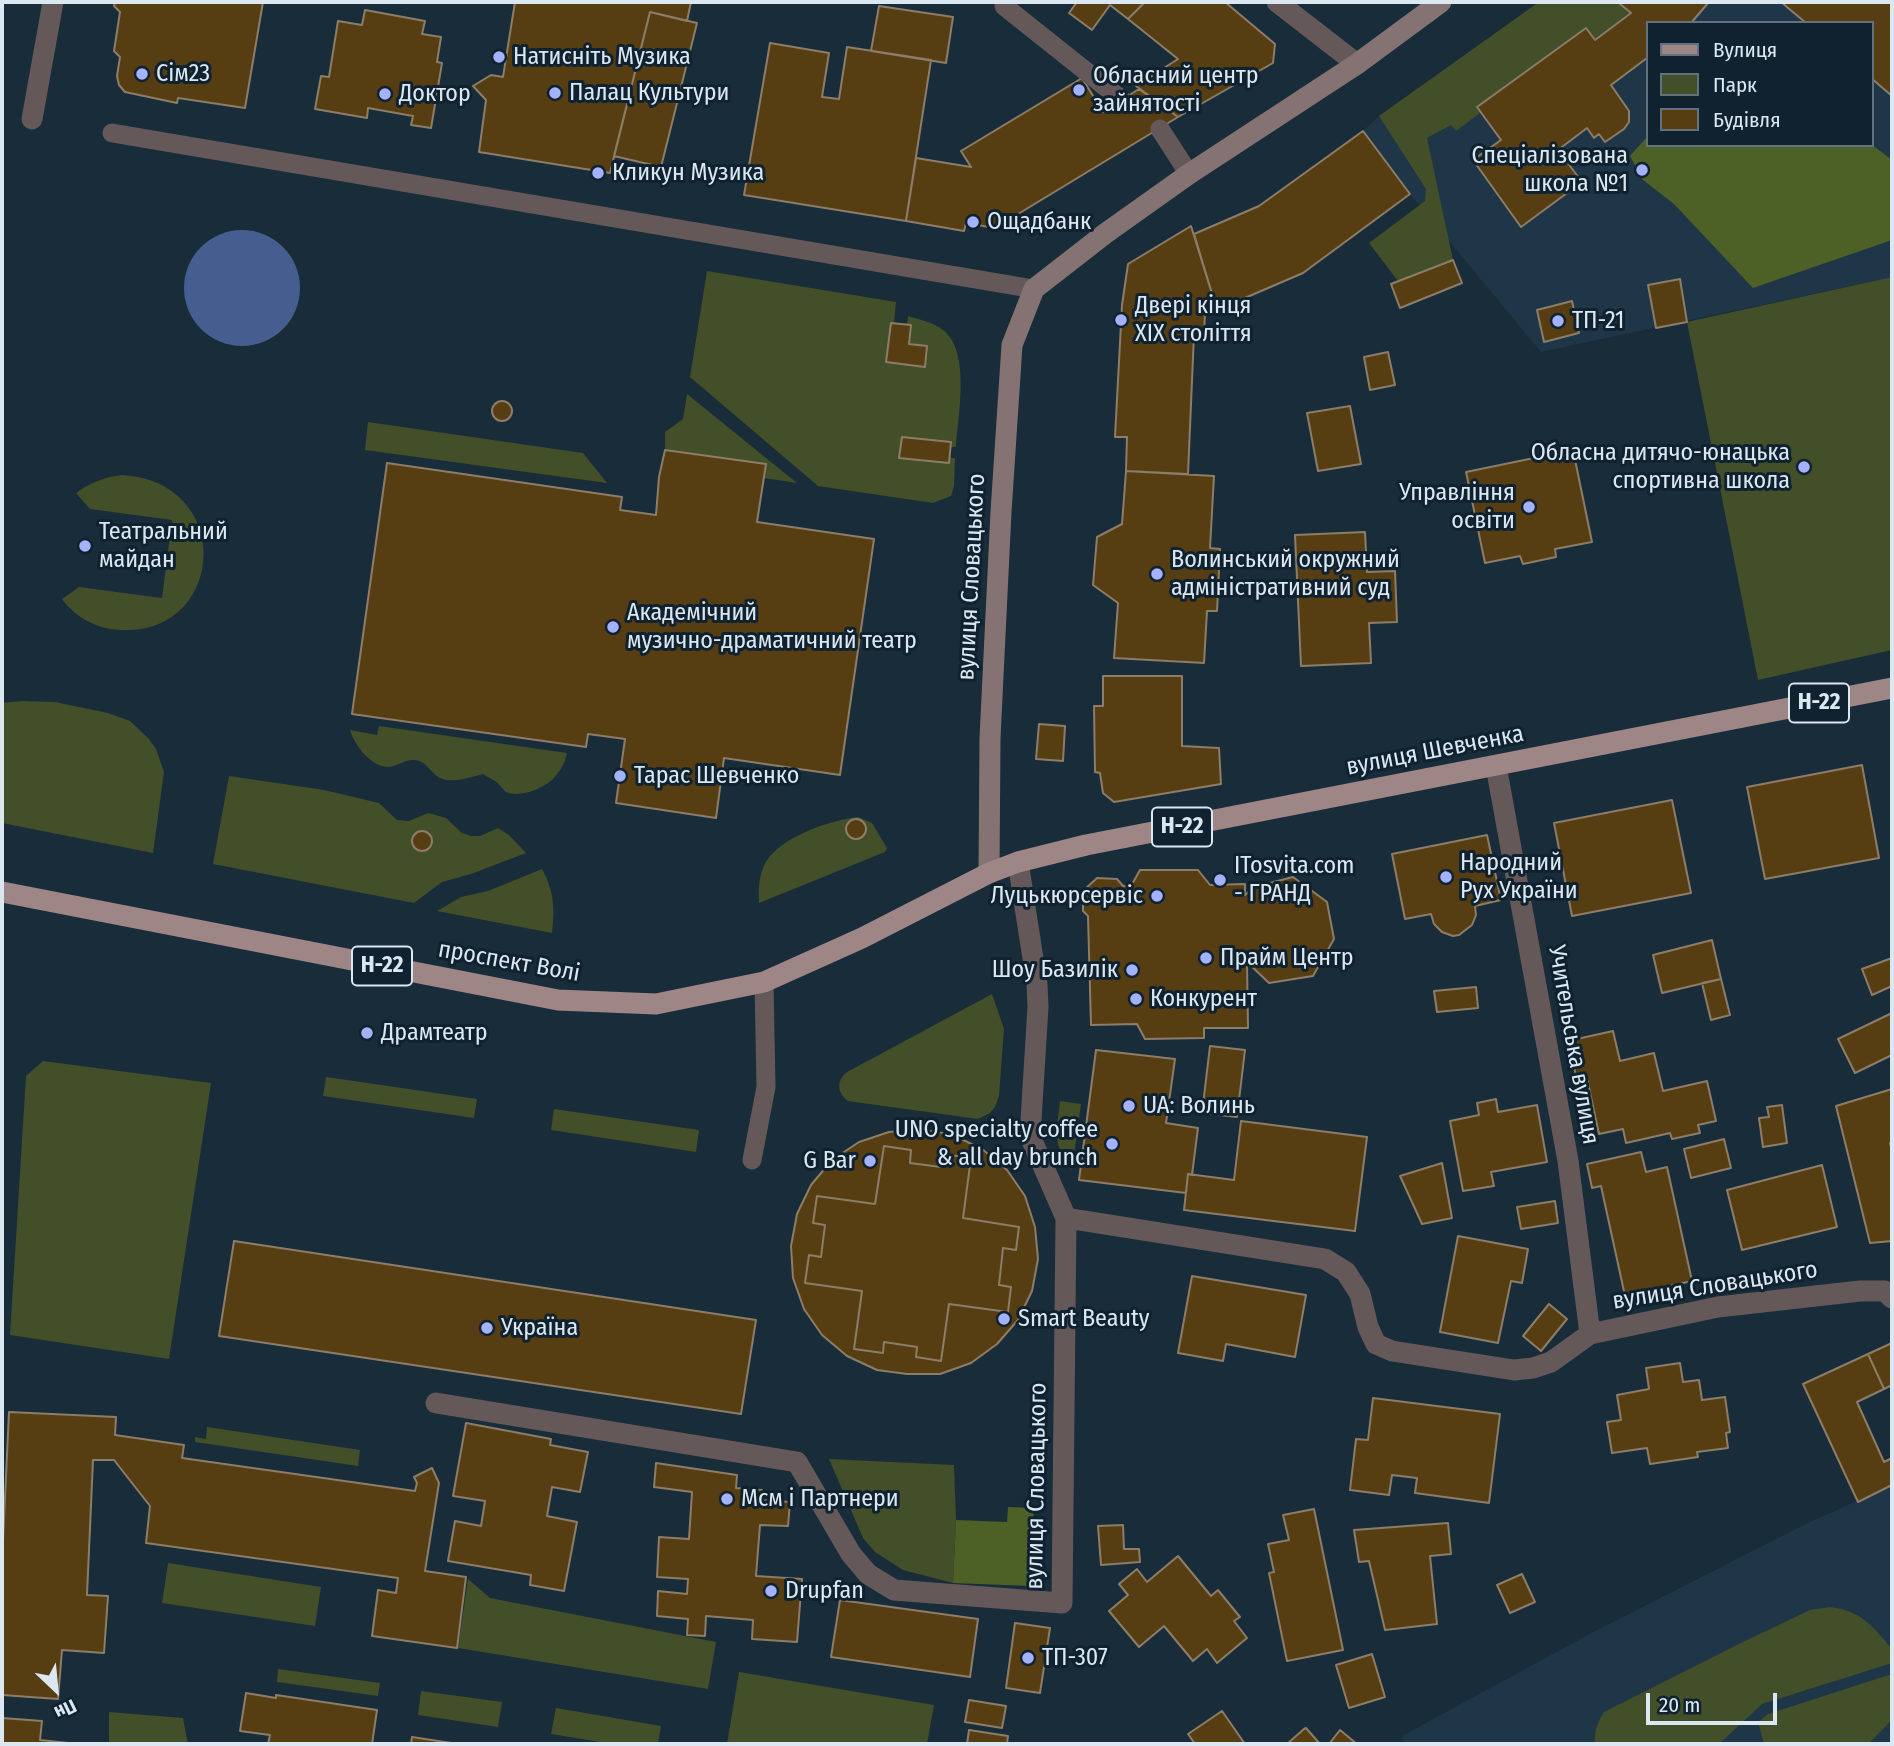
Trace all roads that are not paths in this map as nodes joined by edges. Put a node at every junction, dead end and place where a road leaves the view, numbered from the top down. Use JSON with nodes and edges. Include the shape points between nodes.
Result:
{"nodes":[{"id":1,"x":53,"y":2,"type":"edge"},
{"id":2,"x":1277,"y":2,"type":"edge"},
{"id":3,"x":1441,"y":2,"type":"edge"},
{"id":4,"x":1004,"y":6,"type":"dead end"},
{"id":5,"x":1357,"y":64,"type":"junction"},
{"id":6,"x":1122,"y":100,"type":"dead end"},
{"id":7,"x":32,"y":119,"type":"dead end"},
{"id":8,"x":1160,"y":129,"type":"dead end"},
{"id":9,"x":113,"y":134,"type":"dead end"},
{"id":10,"x":1189,"y":174,"type":"junction"},
{"id":11,"x":1034,"y":289,"type":"junction"},
{"id":12,"x":1892,"y":688,"type":"edge"},
{"id":13,"x":1496,"y":766,"type":"junction"},
{"id":14,"x":1018,"y":862,"type":"junction"},
{"id":15,"x":989,"y":873,"type":"junction"},
{"id":16,"x":2,"y":892,"type":"edge"},
{"id":17,"x":764,"y":982,"type":"junction"},
{"id":18,"x":752,"y":1160,"type":"dead end"},
{"id":19,"x":1066,"y":1218,"type":"junction"},
{"id":20,"x":1892,"y":1298,"type":"edge"},
{"id":21,"x":1590,"y":1334,"type":"junction"},
{"id":22,"x":436,"y":1403,"type":"dead end"}],
"edges":[{"from":1,"to":7,"type":"street"},
{"from":2,"to":5,"type":"street"},
{"from":3,"to":5,"type":"main road"},
{"from":4,"to":6,"type":"lane"},
{"from":5,"to":10,"type":"main road"},
{"from":8,"to":10,"type":"lane"},
{"from":9,"to":11,"type":"lane"},
{"from":10,"to":11,"type":"main road"},
{"from":11,"to":15,"type":"main road","name":"вулиця Словацького","via":[[1012,345],[990,738]]},
{"from":12,"to":13,"type":"main road","name":"вулиця Шевченка","number":"Н-22"},
{"from":13,"to":14,"type":"main road","name":"вулиця Шевченка","number":"Н-22"},
{"from":13,"to":21,"type":"street","name":"Учительська вулиця","via":[[1567,1161]]},
{"from":14,"to":15,"type":"main road","name":"вулиця Шевченка","number":"Н-22"},
{"from":14,"to":19,"type":"street","name":"вулиця Словацького","via":[[1037,984],[1030,1136]]},
{"from":15,"to":17,"type":"main road","name":"проспект Волі","number":"Н-22"},
{"from":16,"to":17,"type":"main road","name":"проспект Волі","number":"Н-22","via":[[558,1000],[656,1004]]},
{"from":17,"to":18,"type":"lane","via":[[766,1087]]},
{"from":19,"to":21,"type":"street","name":"вулиця Словацького","via":[[1325,1259],[1346,1272],[1360,1294],[1376,1344],[1392,1352],[1514,1370],[1551,1362]]},
{"from":19,"to":22,"type":"street","name":"вулиця Словацького","via":[[1062,1603],[894,1590],[868,1574],[850,1554],[797,1462]]},
{"from":20,"to":21,"type":"street","name":"вулиця Словацького","via":[[1885,1291],[1860,1291],[1718,1307]]}]}
